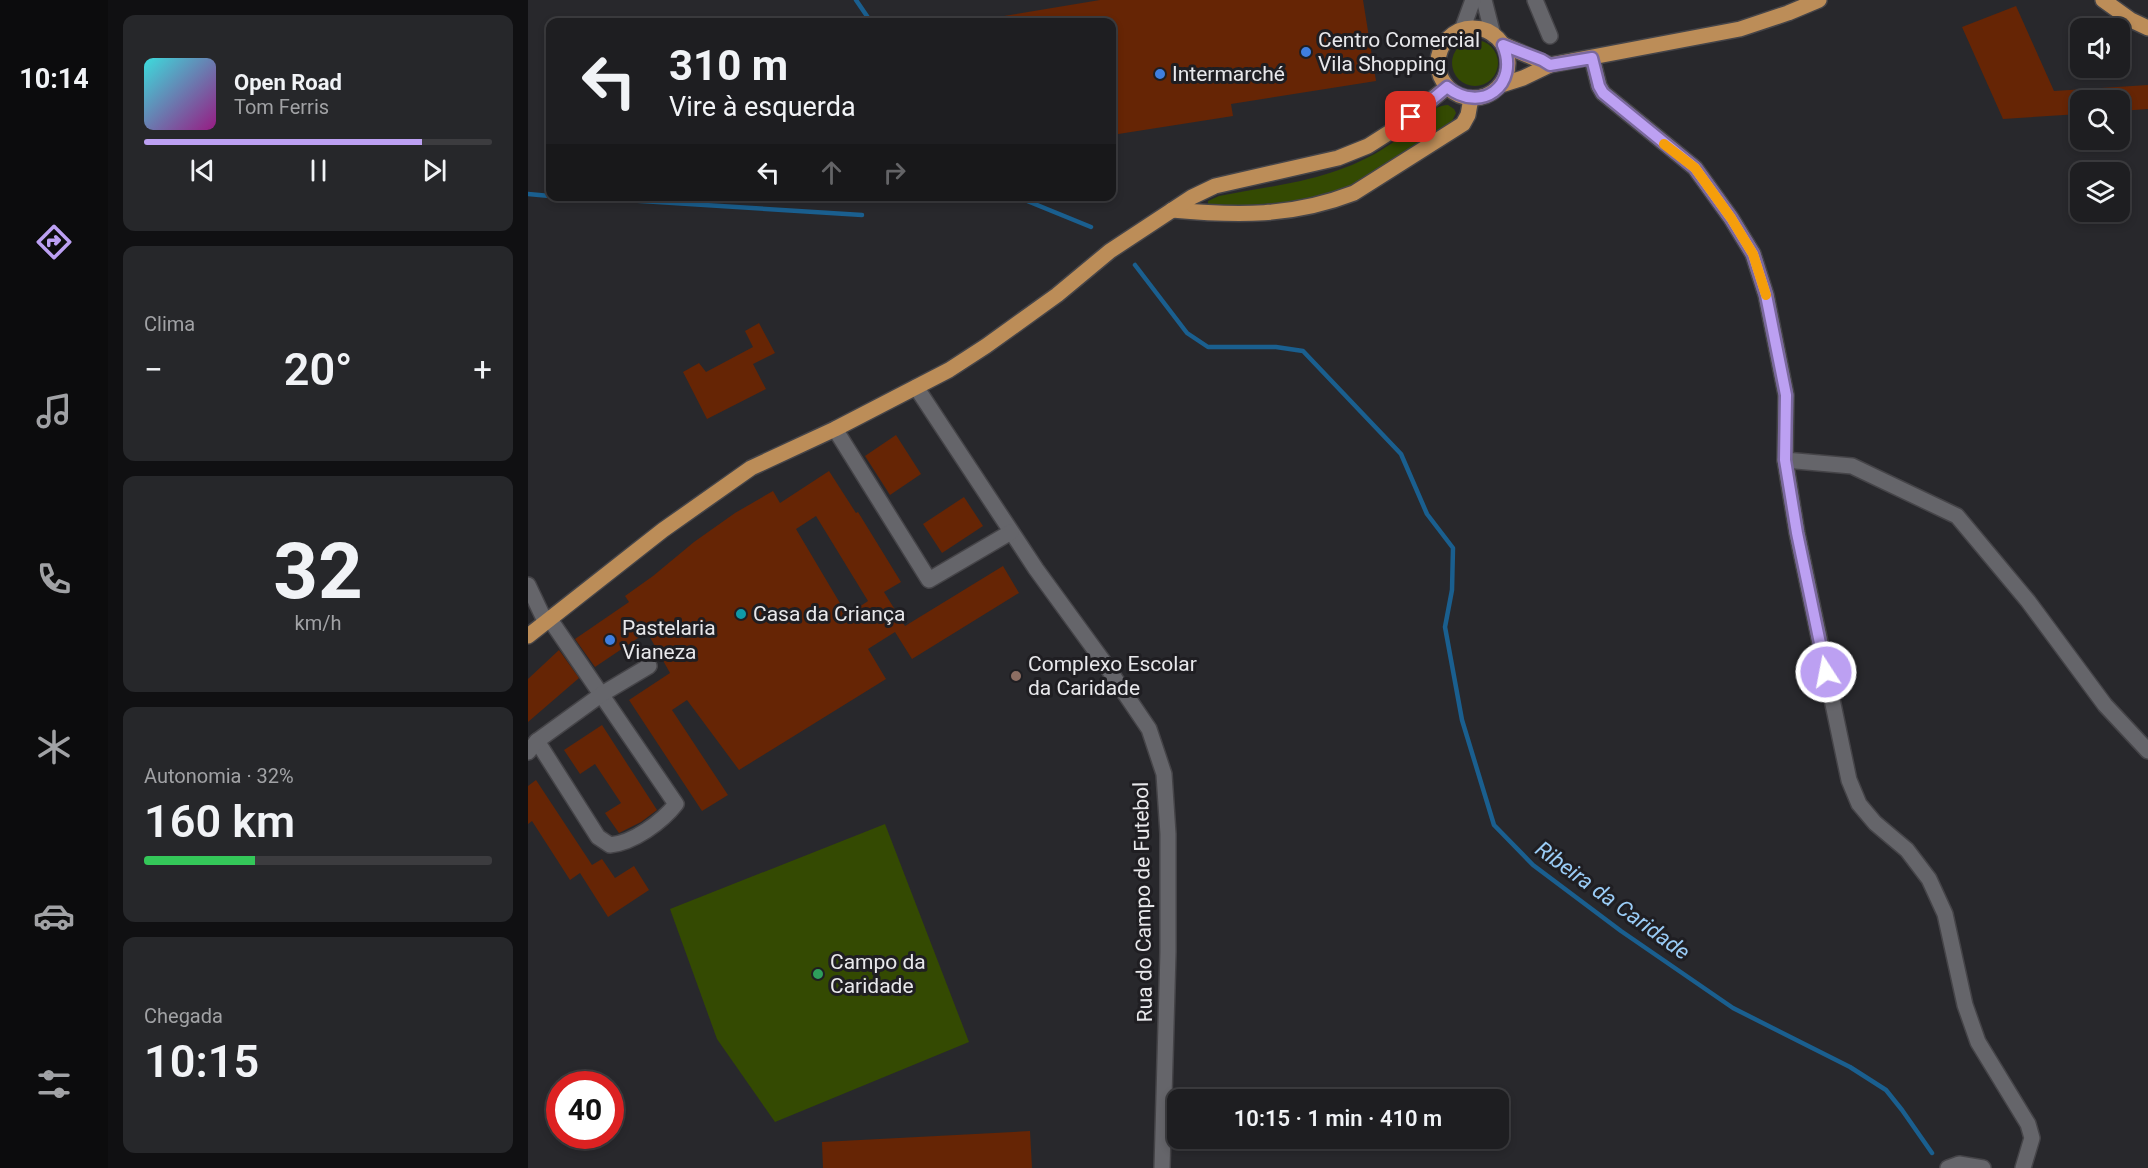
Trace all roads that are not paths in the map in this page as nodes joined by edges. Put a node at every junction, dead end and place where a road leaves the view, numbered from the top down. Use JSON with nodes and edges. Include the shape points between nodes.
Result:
{"nodes":[{"id":1,"x":1473,"y":0,"type":"edge"},
{"id":2,"x":1484,"y":0,"type":"edge"},
{"id":3,"x":1535,"y":0,"type":"edge"},
{"id":4,"x":1819,"y":0,"type":"edge"},
{"id":5,"x":2103,"y":0,"type":"edge"},
{"id":6,"x":2148,"y":28,"type":"edge"},
{"id":7,"x":1462,"y":30,"type":"junction"},
{"id":8,"x":1550,"y":36,"type":"dead end"},
{"id":9,"x":1498,"y":40,"type":"junction"},
{"id":10,"x":1592,"y":58,"type":"junction"},
{"id":11,"x":1550,"y":65,"type":"junction"},
{"id":12,"x":1501,"y":85,"type":"junction"},
{"id":13,"x":1447,"y":87,"type":"junction"},
{"id":14,"x":1471,"y":98,"type":"junction"},
{"id":15,"x":1172,"y":210,"type":"junction"},
{"id":16,"x":916,"y":387,"type":"junction"},
{"id":17,"x":835,"y":429,"type":"junction"},
{"id":18,"x":1785,"y":460,"type":"junction"},
{"id":19,"x":1011,"y":532,"type":"junction"},
{"id":20,"x":528,"y":585,"type":"edge"},
{"id":21,"x":547,"y":620,"type":"junction"},
{"id":22,"x":528,"y":636,"type":"edge"},
{"id":23,"x":649,"y":666,"type":"dead end"},
{"id":24,"x":602,"y":694,"type":"junction"},
{"id":25,"x":532,"y":746,"type":"edge"},
{"id":26,"x":2148,"y":751,"type":"edge"},
{"id":27,"x":1162,"y":1168,"type":"edge"},
{"id":28,"x":1948,"y":1168,"type":"edge"},
{"id":29,"x":1983,"y":1168,"type":"edge"},
{"id":30,"x":2023,"y":1168,"type":"edge"}],
"edges":[{"from":1,"to":7,"type":"street"},
{"from":2,"to":9,"type":"street"},
{"from":3,"to":8,"type":"street"},
{"from":4,"to":10,"type":"main road","via":[[1740,29]]},
{"from":5,"to":6,"type":"main road"},
{"from":7,"to":9,"type":"main road","via":[[1484,30]]},
{"from":7,"to":13,"type":"main road","via":[[1443,44],[1439,55],[1438,66]]},
{"from":9,"to":11,"type":"main road"},
{"from":9,"to":12,"type":"main road","via":[[1508,55]]},
{"from":10,"to":11,"type":"main road"},
{"from":10,"to":18,"type":"street","via":[[1603,93],[1695,168],[1753,254],[1766,295],[1786,395]]},
{"from":11,"to":12,"type":"main road"},
{"from":12,"to":14,"type":"main road","via":[[1492,94]]},
{"from":13,"to":14,"type":"main road","via":[[1456,95]]},
{"from":13,"to":15,"type":"main road","via":[[1368,146],[1338,158],[1215,186]]},
{"from":14,"to":15,"type":"main road","via":[[1463,124],[1354,194],[1273,213],[1223,215]]},
{"from":15,"to":16,"type":"main road","via":[[1110,251],[1057,296],[986,346]]},
{"from":16,"to":17,"type":"main road"},
{"from":16,"to":19,"type":"street","name":"Rua do Campo de Futebol"},
{"from":17,"to":19,"type":"street","via":[[929,580]]},
{"from":17,"to":21,"type":"main road","via":[[751,468]]},
{"from":18,"to":26,"type":"street","via":[[1852,466],[1957,516],[2028,601],[2104,705]]},
{"from":18,"to":30,"type":"street","via":[[1849,780],[1859,804],[1907,850],[1929,879],[1945,914],[1965,1005],[1978,1042],[2028,1124],[2032,1138]]},
{"from":19,"to":27,"type":"street","name":"Rua do Campo de Futebol","via":[[1149,729],[1164,774],[1168,952]]},
{"from":20,"to":21,"type":"street"},
{"from":21,"to":22,"type":"main road"},
{"from":21,"to":24,"type":"street"},
{"from":23,"to":24,"type":"street"},
{"from":24,"to":25,"type":"street"},
{"from":24,"to":25,"type":"street","via":[[676,804],[666,817],[622,844],[610,845],[598,837]]},
{"from":28,"to":29,"type":"street","via":[[1959,1164]]}]}
